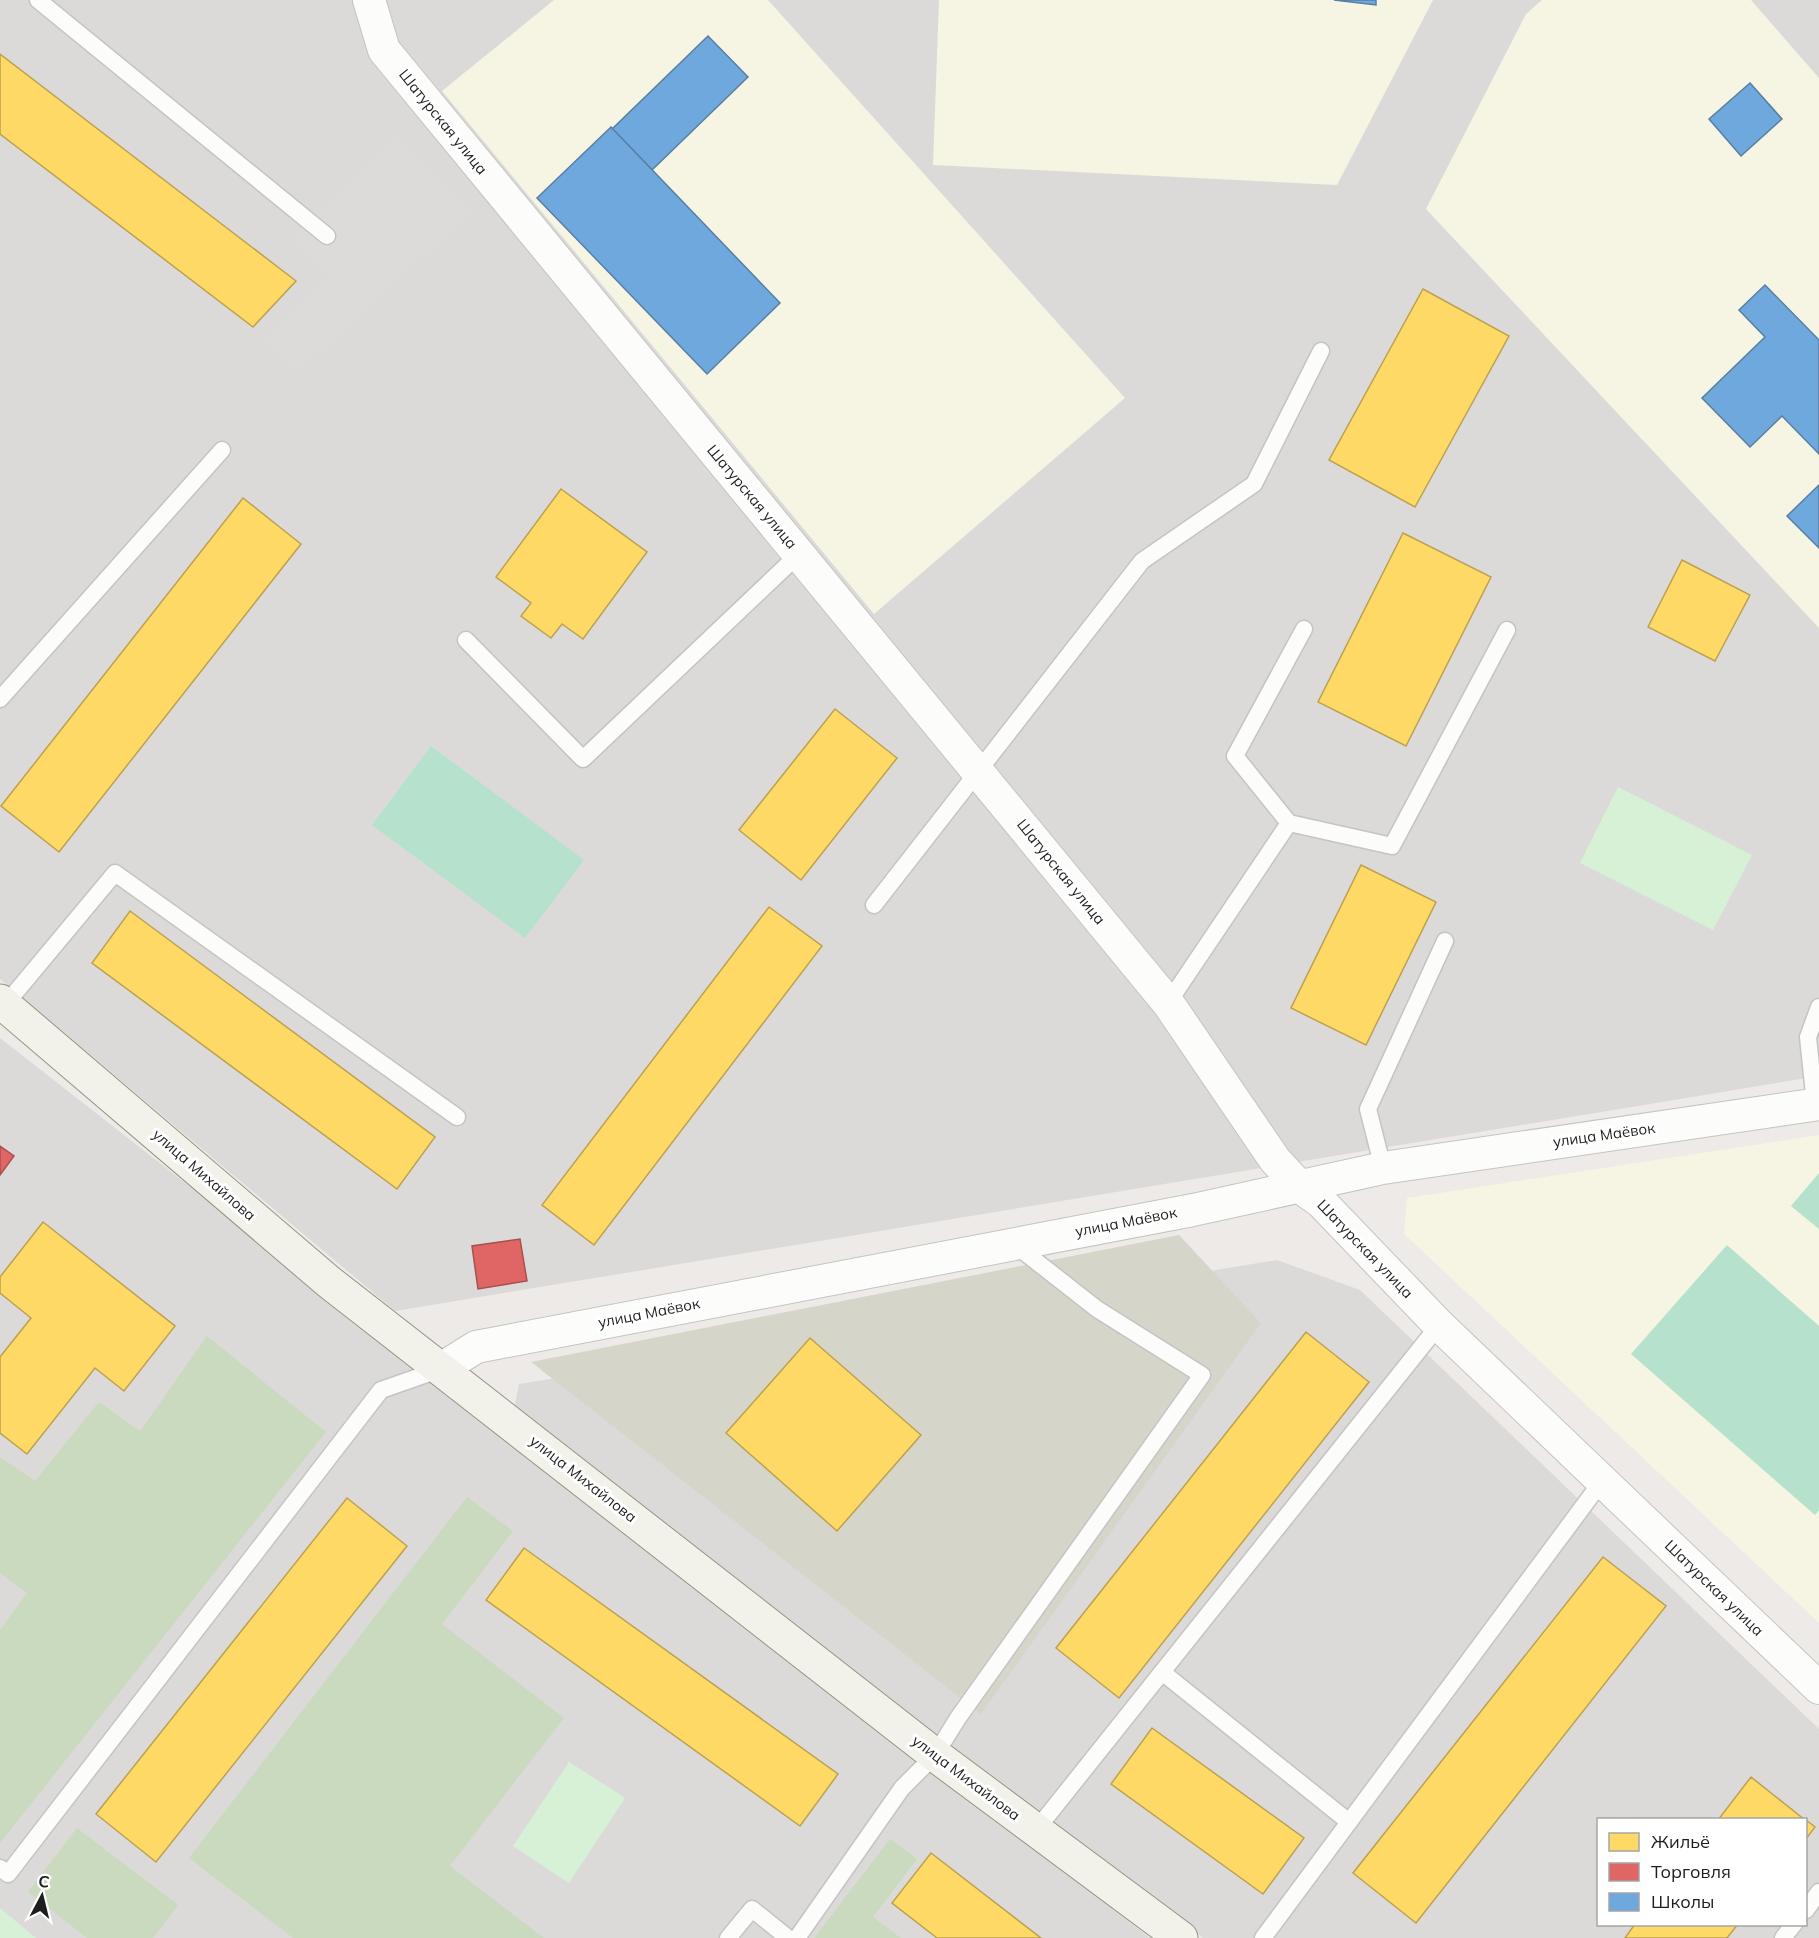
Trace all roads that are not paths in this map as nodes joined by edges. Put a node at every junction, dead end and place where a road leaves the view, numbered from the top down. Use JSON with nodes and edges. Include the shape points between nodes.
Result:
{"nodes":[{"id":1,"x":38,"y":0,"type":"edge"},
{"id":2,"x":369,"y":0,"type":"edge"},
{"id":3,"x":327,"y":236,"type":"dead end"},
{"id":4,"x":1321,"y":351,"type":"dead end"},
{"id":5,"x":222,"y":450,"type":"dead end"},
{"id":6,"x":799,"y":554,"type":"junction"},
{"id":7,"x":1304,"y":629,"type":"dead end"},
{"id":8,"x":1507,"y":630,"type":"dead end"},
{"id":9,"x":466,"y":640,"type":"dead end"},
{"id":10,"x":0,"y":699,"type":"edge"},
{"id":11,"x":977,"y":770,"type":"junction"},
{"id":12,"x":1289,"y":823,"type":"junction"},
{"id":13,"x":874,"y":904,"type":"dead end"},
{"id":14,"x":1445,"y":941,"type":"dead end"},
{"id":15,"x":3,"y":1003,"type":"edge"},
{"id":16,"x":1168,"y":1003,"type":"junction"},
{"id":17,"x":1819,"y":1007,"type":"edge"},
{"id":18,"x":1817,"y":1104,"type":"edge"},
{"id":19,"x":457,"y":1117,"type":"dead end"},
{"id":20,"x":1383,"y":1168,"type":"junction"},
{"id":21,"x":1300,"y":1187,"type":"junction"},
{"id":22,"x":1013,"y":1243,"type":"junction"},
{"id":23,"x":1439,"y":1325,"type":"junction"},
{"id":24,"x":441,"y":1369,"type":"junction"},
{"id":25,"x":1602,"y":1481,"type":"junction"},
{"id":26,"x":1162,"y":1672,"type":"junction"},
{"id":27,"x":1819,"y":1688,"type":"edge"},
{"id":28,"x":935,"y":1755,"type":"junction"},
{"id":29,"x":1349,"y":1822,"type":"junction"},
{"id":30,"x":1036,"y":1830,"type":"junction"},
{"id":31,"x":0,"y":1868,"type":"edge"},
{"id":32,"x":1819,"y":1892,"type":"edge"},
{"id":33,"x":1807,"y":1909,"type":"edge"},
{"id":34,"x":1792,"y":1926,"type":"edge"},
{"id":35,"x":728,"y":1938,"type":"edge"},
{"id":36,"x":788,"y":1938,"type":"edge"},
{"id":37,"x":797,"y":1938,"type":"edge"},
{"id":38,"x":1181,"y":1938,"type":"edge"},
{"id":39,"x":1263,"y":1938,"type":"edge"},
{"id":40,"x":1783,"y":1938,"type":"edge"}],
"edges":[{"from":1,"to":3,"type":"lane"},
{"from":2,"to":6,"type":"street","name":"Шатурская улица","via":[[384,50]]},
{"from":4,"to":11,"type":"lane","via":[[1254,484],[1142,561]]},
{"from":5,"to":10,"type":"lane"},
{"from":6,"to":9,"type":"lane","via":[[583,759]]},
{"from":6,"to":11,"type":"street","name":"Шатурская улица"},
{"from":7,"to":12,"type":"lane","via":[[1235,756]]},
{"from":8,"to":12,"type":"lane","via":[[1392,846]]},
{"from":11,"to":13,"type":"lane"},
{"from":11,"to":16,"type":"street","name":"Шатурская улица"},
{"from":12,"to":16,"type":"lane"},
{"from":14,"to":20,"type":"lane","via":[[1368,1109]]},
{"from":15,"to":19,"type":"lane","via":[[115,873]]},
{"from":15,"to":24,"type":"street","name":"улица Михайлова","via":[[329,1282]]},
{"from":16,"to":21,"type":"street","name":"Шатурская улица","via":[[1275,1160]]},
{"from":17,"to":18,"type":"lane","via":[[1808,1036]]},
{"from":18,"to":20,"type":"street","name":"улица Маёвок"},
{"from":20,"to":21,"type":"street","name":"улица Маёвок"},
{"from":21,"to":22,"type":"street","name":"улица Маёвок"},
{"from":21,"to":23,"type":"street","name":"Шатурская улица","via":[[1321,1202]]},
{"from":22,"to":24,"type":"street","name":"улица Маёвок","via":[[476,1347]]},
{"from":22,"to":28,"type":"lane","via":[[1097,1309],[1202,1375]]},
{"from":23,"to":25,"type":"street","name":"Шатурская улица"},
{"from":23,"to":26,"type":"lane"},
{"from":24,"to":28,"type":"street","name":"улица Михайлова"},
{"from":24,"to":31,"type":"lane","via":[[381,1390],[8,1874]]},
{"from":25,"to":27,"type":"street","name":"Шатурская улица"},
{"from":25,"to":29,"type":"lane"},
{"from":26,"to":29,"type":"lane"},
{"from":26,"to":30,"type":"lane"},
{"from":28,"to":30,"type":"street","name":"улица Михайлова"},
{"from":28,"to":37,"type":"lane","via":[[902,1788]]},
{"from":29,"to":39,"type":"lane"},
{"from":30,"to":38,"type":"street","name":"улица Михайлова"},
{"from":32,"to":33,"type":"lane"},
{"from":34,"to":40,"type":"lane"},
{"from":35,"to":36,"type":"lane","via":[[752,1909]]}]}
